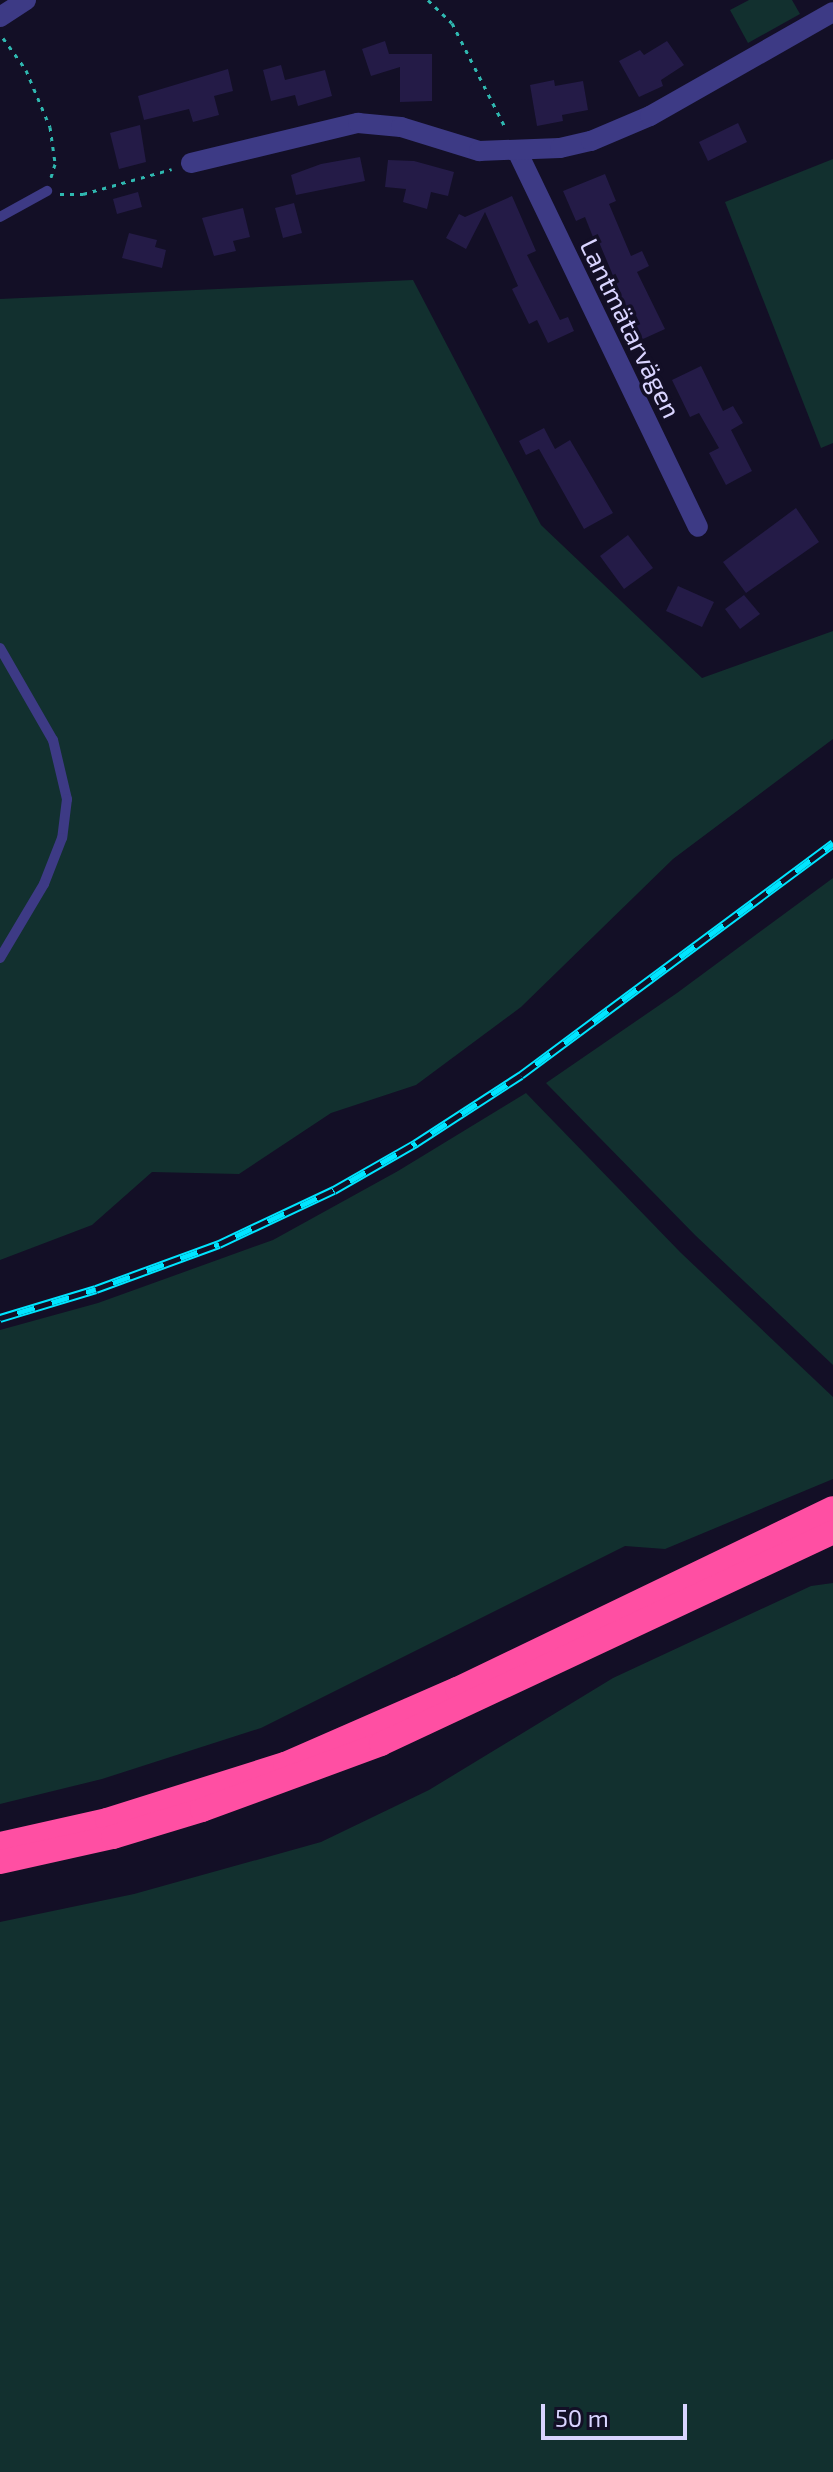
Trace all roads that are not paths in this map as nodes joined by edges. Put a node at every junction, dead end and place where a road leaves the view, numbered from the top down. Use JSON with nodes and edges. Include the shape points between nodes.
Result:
{"nodes":[{"id":1,"x":26,"y":0,"type":"edge"},
{"id":2,"x":833,"y":12,"type":"edge"},
{"id":3,"x":0,"y":17,"type":"edge"},
{"id":4,"x":517,"y":151,"type":"junction"},
{"id":5,"x":191,"y":163,"type":"road end"},
{"id":6,"x":47,"y":191,"type":"road end"},
{"id":7,"x":0,"y":217,"type":"edge"},
{"id":8,"x":698,"y":527,"type":"dead end"},
{"id":9,"x":0,"y":648,"type":"edge"},
{"id":10,"x":0,"y":958,"type":"edge"},
{"id":11,"x":833,"y":1508,"type":"edge"},
{"id":12,"x":833,"y":1532,"type":"edge"},
{"id":13,"x":0,"y":1844,"type":"edge"},
{"id":14,"x":0,"y":1862,"type":"edge"}],
"edges":[{"from":1,"to":3,"type":"street"},
{"from":2,"to":4,"type":"street","via":[[619,131],[560,148]]},
{"from":4,"to":5,"type":"street","via":[[479,151],[401,127],[358,123]]},
{"from":4,"to":8,"type":"street","name":"Lantmätarvägen"},
{"from":6,"to":7,"type":"lane"},
{"from":9,"to":10,"type":"lane","via":[[53,740],[67,799],[62,838],[44,884]]},
{"from":11,"to":13,"type":"highway","via":[[457,1689],[285,1764],[107,1820]]},
{"from":12,"to":14,"type":"highway","via":[[368,1750],[113,1837]]}]}
